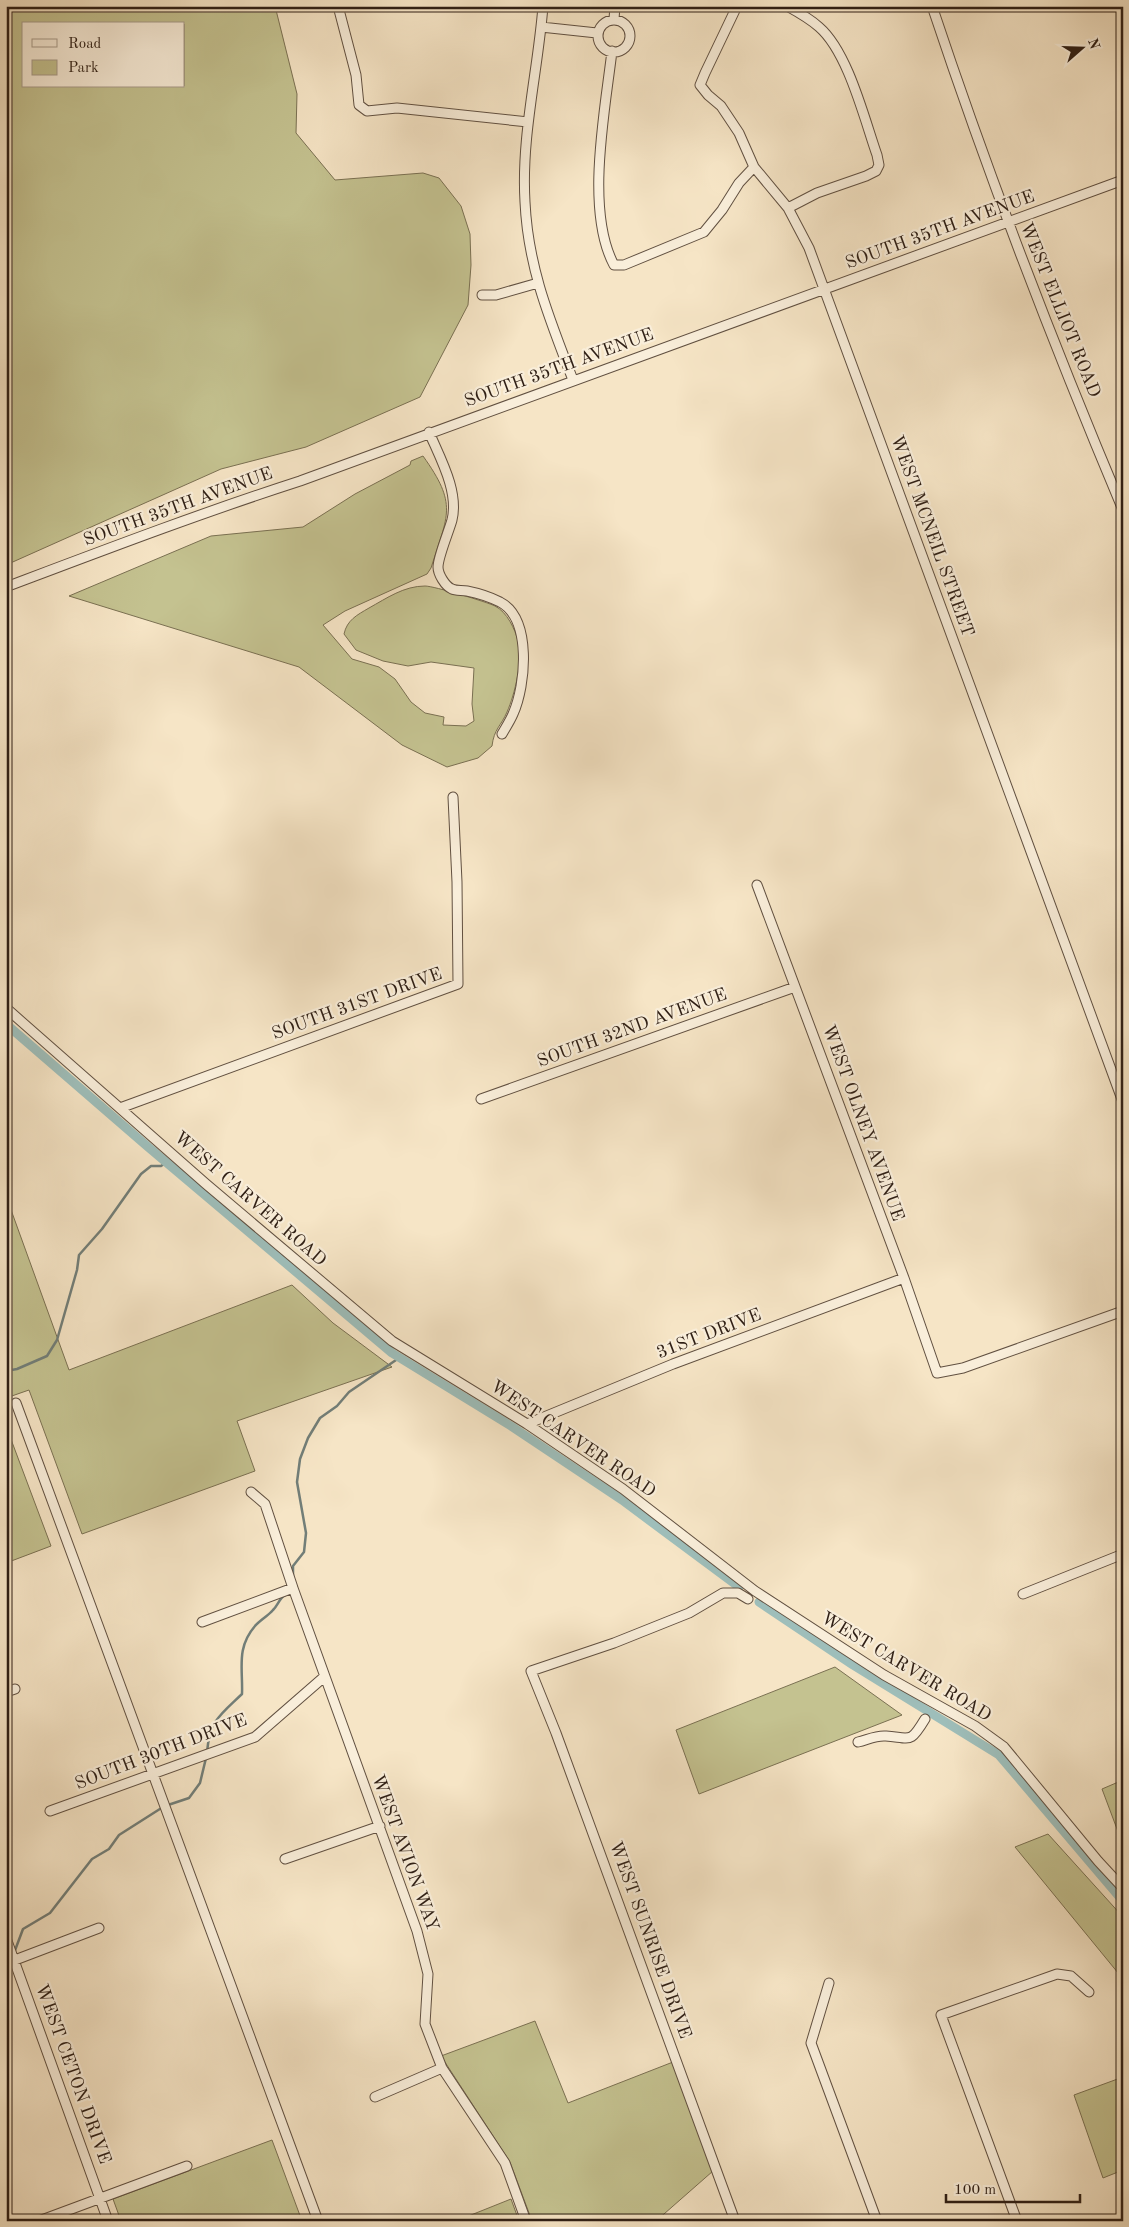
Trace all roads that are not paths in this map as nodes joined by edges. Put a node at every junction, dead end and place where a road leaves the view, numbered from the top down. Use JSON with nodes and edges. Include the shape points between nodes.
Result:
{"nodes":[{"id":1,"x":338,"y":6,"type":"edge"},
{"id":2,"x":543,"y":6,"type":"edge"},
{"id":3,"x":616,"y":6,"type":"edge"},
{"id":4,"x":738,"y":6,"type":"edge"},
{"id":5,"x":787,"y":6,"type":"edge"},
{"id":6,"x":932,"y":6,"type":"edge"},
{"id":7,"x":800,"y":9,"type":"edge"},
{"id":8,"x":614,"y":19,"type":"junction"},
{"id":9,"x":541,"y":27,"type":"junction"},
{"id":10,"x":597,"y":33,"type":"junction"},
{"id":11,"x":612,"y":51,"type":"junction"},
{"id":12,"x":528,"y":122,"type":"junction"},
{"id":13,"x":754,"y":167,"type":"junction"},
{"id":14,"x":1123,"y":180,"type":"edge"},
{"id":15,"x":788,"y":208,"type":"junction"},
{"id":16,"x":1008,"y":223,"type":"junction"},
{"id":17,"x":538,"y":283,"type":"junction"},
{"id":18,"x":824,"y":288,"type":"junction"},
{"id":19,"x":482,"y":295,"type":"dead end"},
{"id":20,"x":573,"y":380,"type":"junction"},
{"id":21,"x":429,"y":432,"type":"junction"},
{"id":22,"x":1123,"y":510,"type":"edge"},
{"id":23,"x":6,"y":587,"type":"edge"},
{"id":24,"x":502,"y":734,"type":"dead end"},
{"id":25,"x":453,"y":797,"type":"dead end"},
{"id":26,"x":757,"y":885,"type":"dead end"},
{"id":27,"x":795,"y":987,"type":"junction"},
{"id":28,"x":6,"y":1008,"type":"edge"},
{"id":29,"x":481,"y":1099,"type":"dead end"},
{"id":30,"x":1123,"y":1102,"type":"edge"},
{"id":31,"x":120,"y":1108,"type":"junction"},
{"id":32,"x":904,"y":1278,"type":"junction"},
{"id":33,"x":1123,"y":1311,"type":"edge"},
{"id":34,"x":16,"y":1403,"type":"dead end"},
{"id":35,"x":527,"y":1424,"type":"junction"},
{"id":36,"x":251,"y":1492,"type":"dead end"},
{"id":37,"x":1123,"y":1554,"type":"edge"},
{"id":38,"x":293,"y":1588,"type":"junction"},
{"id":39,"x":1023,"y":1594,"type":"dead end"},
{"id":40,"x":748,"y":1599,"type":"dead end"},
{"id":41,"x":202,"y":1622,"type":"dead end"},
{"id":42,"x":324,"y":1677,"type":"junction"},
{"id":43,"x":924,"y":1719,"type":"dead end"},
{"id":44,"x":858,"y":1742,"type":"dead end"},
{"id":45,"x":153,"y":1774,"type":"junction"},
{"id":46,"x":50,"y":1811,"type":"dead end"},
{"id":47,"x":380,"y":1826,"type":"junction"},
{"id":48,"x":285,"y":1859,"type":"dead end"},
{"id":49,"x":1123,"y":1888,"type":"edge"},
{"id":50,"x":99,"y":1928,"type":"dead end"},
{"id":51,"x":7,"y":1942,"type":"edge"},
{"id":52,"x":15,"y":1960,"type":"junction"},
{"id":53,"x":829,"y":1983,"type":"dead end"},
{"id":54,"x":1090,"y":1992,"type":"dead end"},
{"id":55,"x":442,"y":2068,"type":"junction"},
{"id":56,"x":375,"y":2097,"type":"dead end"},
{"id":57,"x":187,"y":2166,"type":"dead end"},
{"id":58,"x":100,"y":2199,"type":"junction"},
{"id":59,"x":39,"y":2221,"type":"edge"},
{"id":60,"x":108,"y":2221,"type":"edge"},
{"id":61,"x":318,"y":2221,"type":"edge"},
{"id":62,"x":526,"y":2221,"type":"edge"},
{"id":63,"x":735,"y":2221,"type":"edge"},
{"id":64,"x":877,"y":2221,"type":"edge"},
{"id":65,"x":1016,"y":2221,"type":"edge"}],
"edges":[{"from":1,"to":12,"type":"street","via":[[356,76],[359,105],[367,111],[397,108]]},
{"from":2,"to":9,"type":"street"},
{"from":3,"to":8,"type":"street"},
{"from":4,"to":13,"type":"street","name":"WEST MCNEIL STREET","via":[[700,86],[721,106],[739,133]]},
{"from":5,"to":7,"type":"street"},
{"from":6,"to":16,"type":"street","name":"WEST ELLIOT ROAD"},
{"from":7,"to":15,"type":"street","via":[[834,45],[848,71],[879,165],[876,171],[866,176]]},
{"from":8,"to":10,"type":"street","via":[[604,22]]},
{"from":8,"to":11,"type":"street","via":[[624,23],[630,38],[624,47]]},
{"from":9,"to":10,"type":"street"},
{"from":9,"to":12,"type":"street"},
{"from":10,"to":11,"type":"street","via":[[601,46]]},
{"from":11,"to":13,"type":"street","via":[[599,156],[600,204],[606,250],[614,265],[624,264],[704,232]]},
{"from":12,"to":17,"type":"street","via":[[525,202]]},
{"from":13,"to":15,"type":"street","name":"WEST MCNEIL STREET"},
{"from":14,"to":16,"type":"street","name":"SOUTH 35TH AVENUE"},
{"from":15,"to":18,"type":"street","name":"WEST MCNEIL STREET"},
{"from":16,"to":18,"type":"street","name":"SOUTH 35TH AVENUE"},
{"from":16,"to":22,"type":"street","name":"WEST ELLIOT ROAD"},
{"from":17,"to":19,"type":"street","via":[[496,295]]},
{"from":17,"to":20,"type":"street"},
{"from":18,"to":20,"type":"street","name":"SOUTH 35TH AVENUE"},
{"from":18,"to":30,"type":"street","name":"WEST MCNEIL STREET"},
{"from":20,"to":21,"type":"street","name":"SOUTH 35TH AVENUE"},
{"from":21,"to":23,"type":"street","name":"SOUTH 35TH AVENUE"},
{"from":21,"to":24,"type":"street","via":[[452,497],[452,517],[438,567],[444,581],[452,589],[500,602],[514,614],[520,626],[523,649],[521,689]]},
{"from":25,"to":31,"type":"street","name":"SOUTH 31ST DRIVE","via":[[458,984]]},
{"from":26,"to":27,"type":"street","name":"WEST OLNEY AVENUE"},
{"from":27,"to":29,"type":"street","name":"SOUTH 32ND AVENUE"},
{"from":27,"to":32,"type":"street","name":"WEST OLNEY AVENUE"},
{"from":28,"to":31,"type":"street","name":"WEST CARVER ROAD"},
{"from":31,"to":35,"type":"street","name":"WEST CARVER ROAD","via":[[392,1341]]},
{"from":32,"to":33,"type":"street","name":"WEST OLNEY AVENUE","via":[[937,1373],[963,1368]]},
{"from":32,"to":35,"type":"street","name":"31ST DRIVE","via":[[673,1364]]},
{"from":34,"to":45,"type":"street"},
{"from":35,"to":49,"type":"street","name":"WEST CARVER ROAD","via":[[623,1489],[755,1592],[884,1675],[975,1726],[1004,1747]]},
{"from":36,"to":38,"type":"street","name":"WEST AVION WAY","via":[[265,1504]]},
{"from":37,"to":39,"type":"street"},
{"from":38,"to":41,"type":"street"},
{"from":38,"to":42,"type":"street","name":"WEST AVION WAY"},
{"from":40,"to":63,"type":"street","name":"WEST SUNRISE DRIVE","via":[[738,1593],[723,1593],[689,1613],[531,1671]]},
{"from":42,"to":45,"type":"street","name":"SOUTH 30TH DRIVE","via":[[255,1737]]},
{"from":42,"to":47,"type":"street","name":"WEST AVION WAY"},
{"from":43,"to":44,"type":"street","via":[[916,1734],[908,1739],[883,1736]]},
{"from":45,"to":46,"type":"street","name":"SOUTH 30TH DRIVE"},
{"from":45,"to":61,"type":"street"},
{"from":47,"to":48,"type":"street"},
{"from":47,"to":55,"type":"street","name":"WEST AVION WAY","via":[[418,1931],[428,1974],[425,2024]]},
{"from":50,"to":52,"type":"street"},
{"from":51,"to":52,"type":"street","name":"WEST CETON DRIVE"},
{"from":52,"to":58,"type":"street","name":"WEST CETON DRIVE"},
{"from":53,"to":64,"type":"street","via":[[811,2042]]},
{"from":54,"to":65,"type":"street","via":[[1071,1976],[1057,1974],[941,2015]]},
{"from":55,"to":56,"type":"street"},
{"from":55,"to":62,"type":"street","name":"WEST AVION WAY","via":[[504,2163]]},
{"from":57,"to":58,"type":"street"},
{"from":58,"to":59,"type":"street"},
{"from":58,"to":60,"type":"street","name":"WEST CETON DRIVE"}]}
